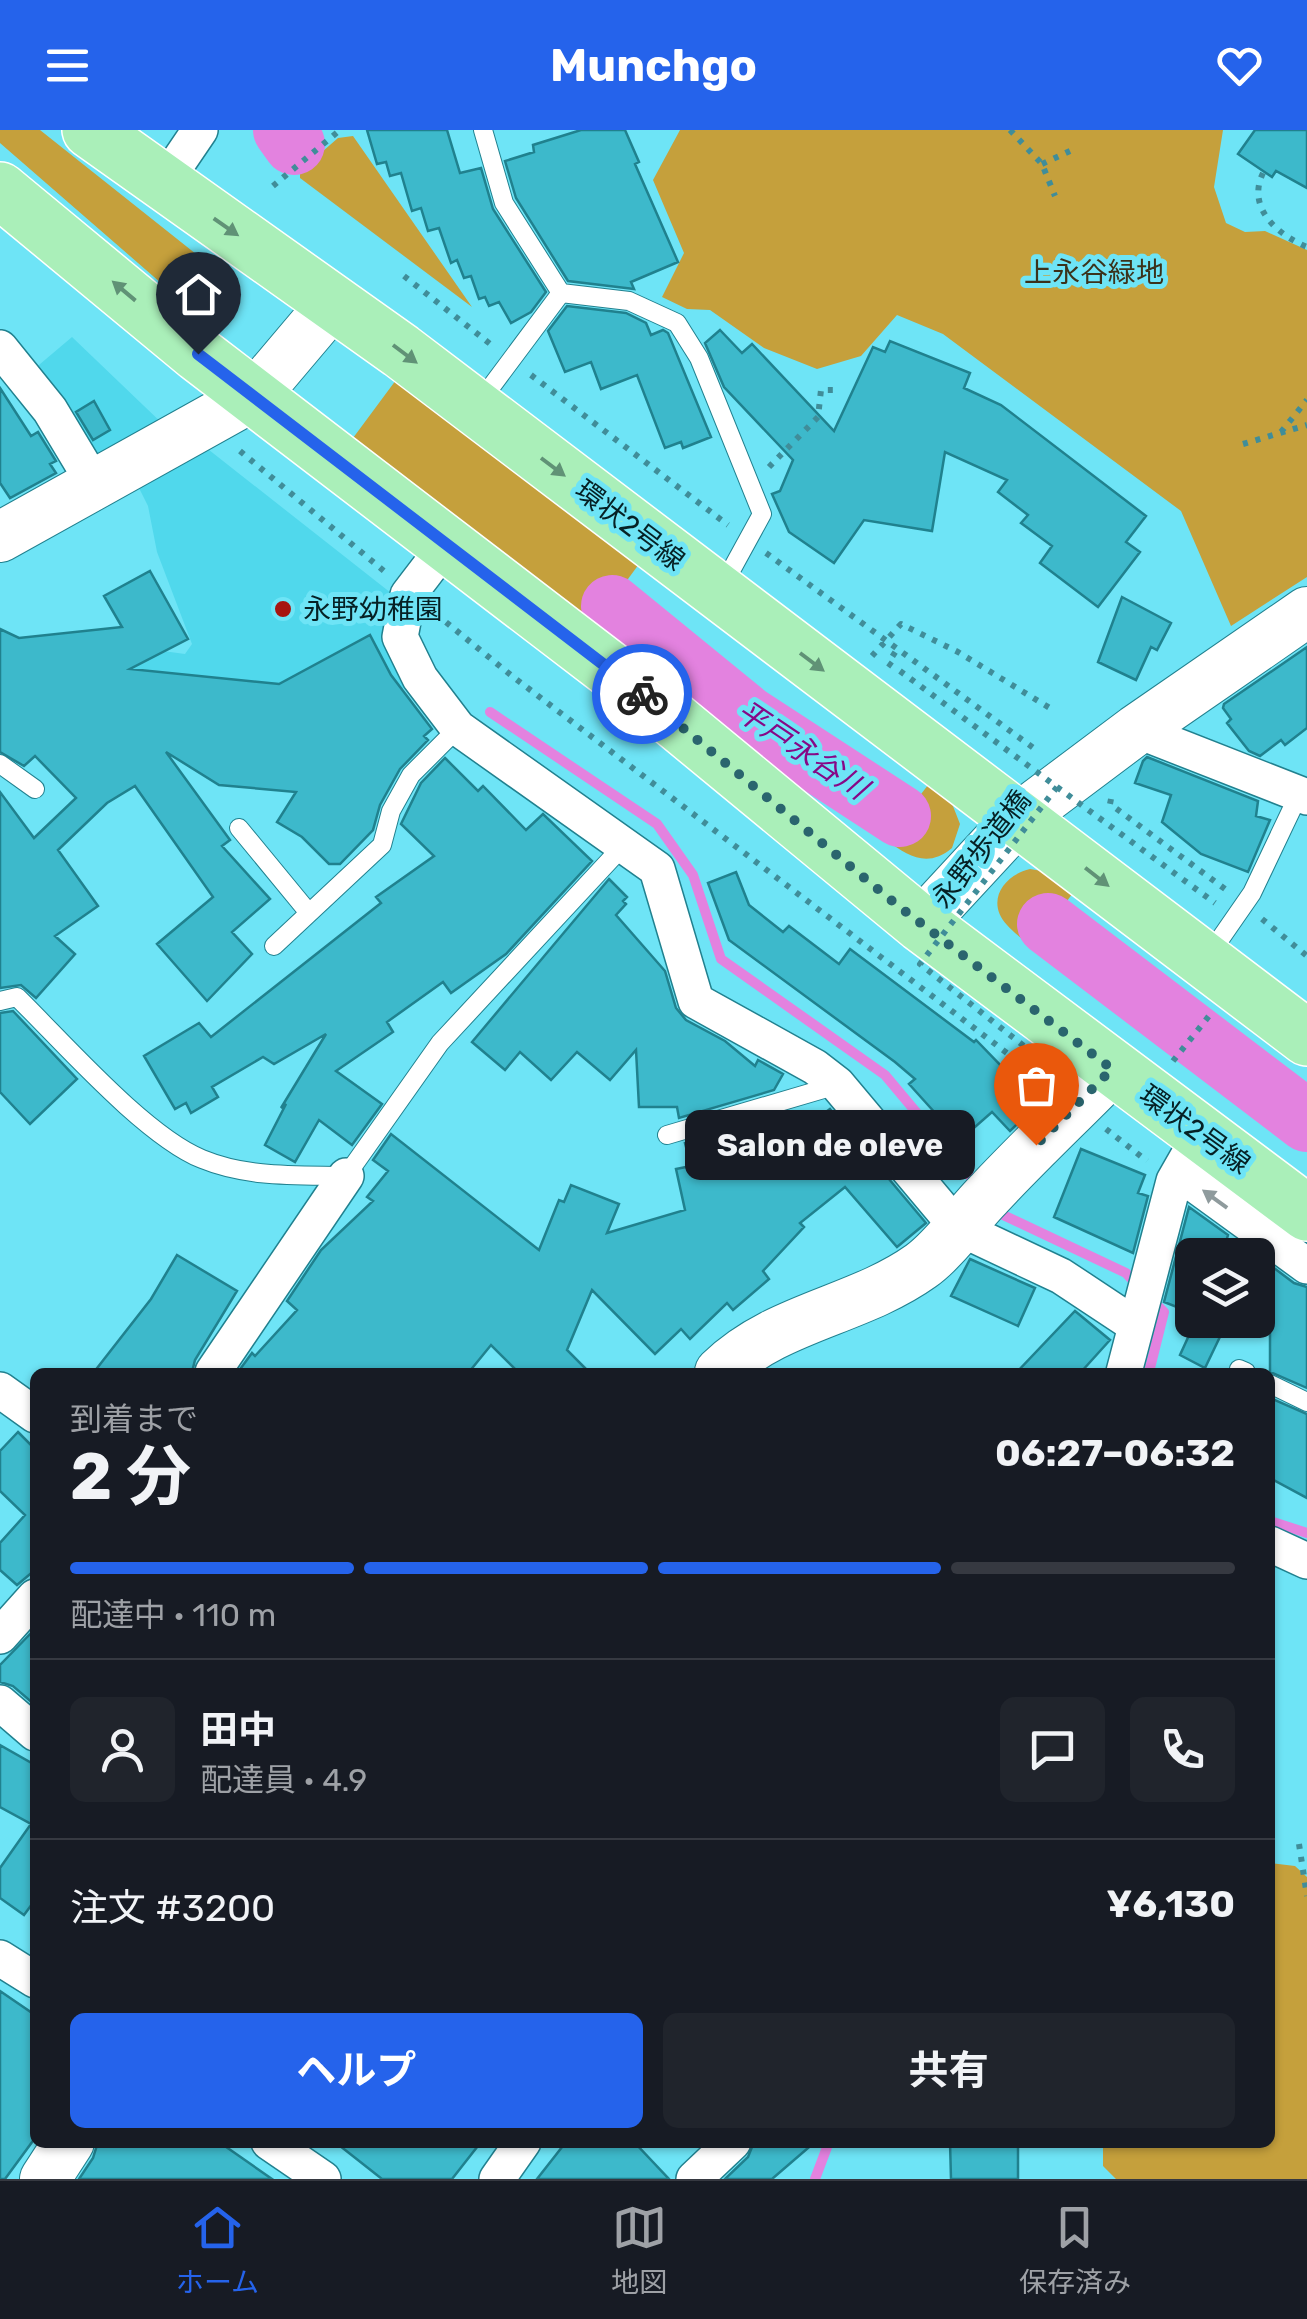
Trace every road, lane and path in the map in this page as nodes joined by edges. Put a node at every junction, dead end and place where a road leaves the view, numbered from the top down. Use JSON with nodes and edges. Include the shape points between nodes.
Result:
{"nodes":[{"id":1,"x":90,"y":130,"type":"edge"},
{"id":2,"x":200,"y":130,"type":"edge"},
{"id":3,"x":340,"y":130,"type":"edge"},
{"id":4,"x":483,"y":130,"type":"edge"},
{"id":5,"x":1010,"y":130,"type":"edge"},
{"id":6,"x":1070,"y":150,"type":"dead end"},
{"id":7,"x":1042,"y":164,"type":"junction"},
{"id":8,"x":1263,"y":173,"type":"dead end"},
{"id":9,"x":164,"y":183,"type":"junction"},
{"id":10,"x":273,"y":186,"type":"dead end"},
{"id":11,"x":0,"y":190,"type":"edge"},
{"id":12,"x":1055,"y":196,"type":"dead end"},
{"id":13,"x":1307,"y":247,"type":"edge"},
{"id":14,"x":561,"y":293,"type":"junction"},
{"id":15,"x":332,"y":304,"type":"junction"},
{"id":16,"x":0,"y":348,"type":"edge"},
{"id":17,"x":837,"y":390,"type":"dead end"},
{"id":18,"x":255,"y":395,"type":"junction"},
{"id":19,"x":1307,"y":400,"type":"edge"},
{"id":20,"x":475,"y":408,"type":"junction"},
{"id":21,"x":205,"y":423,"type":"junction"},
{"id":22,"x":1307,"y":426,"type":"edge"},
{"id":23,"x":1280,"y":433,"type":"junction"},
{"id":24,"x":1243,"y":444,"type":"dead end"},
{"id":25,"x":95,"y":484,"type":"junction"},
{"id":26,"x":751,"y":486,"type":"junction"},
{"id":27,"x":0,"y":538,"type":"edge"},
{"id":28,"x":447,"y":544,"type":"junction"},
{"id":29,"x":410,"y":592,"type":"junction"},
{"id":30,"x":719,"y":592,"type":"junction"},
{"id":31,"x":1307,"y":612,"type":"edge"},
{"id":32,"x":898,"y":648,"type":"dead end"},
{"id":33,"x":844,"y":686,"type":"junction"},
{"id":34,"x":1054,"y":710,"type":"dead end"},
{"id":35,"x":458,"y":728,"type":"junction"},
{"id":36,"x":1136,"y":730,"type":"junction"},
{"id":37,"x":0,"y":764,"type":"edge"},
{"id":38,"x":1117,"y":785,"type":"dead end"},
{"id":39,"x":35,"y":789,"type":"dead end"},
{"id":40,"x":1303,"y":796,"type":"edge"},
{"id":41,"x":1038,"y":802,"type":"junction"},
{"id":42,"x":239,"y":828,"type":"dead end"},
{"id":43,"x":624,"y":846,"type":"junction"},
{"id":44,"x":1215,"y":903,"type":"dead end"},
{"id":45,"x":1244,"y":904,"type":"junction"},
{"id":46,"x":309,"y":913,"type":"junction"},
{"id":47,"x":922,"y":924,"type":"junction"},
{"id":48,"x":274,"y":946,"type":"dead end"},
{"id":49,"x":1307,"y":956,"type":"edge"},
{"id":50,"x":1212,"y":982,"type":"junction"},
{"id":51,"x":0,"y":1002,"type":"edge"},
{"id":52,"x":1307,"y":1038,"type":"edge"},
{"id":53,"x":1176,"y":1057,"type":"dead end"},
{"id":54,"x":1048,"y":1065,"type":"dead end"},
{"id":55,"x":837,"y":1084,"type":"junction"},
{"id":56,"x":1095,"y":1088,"type":"junction"},
{"id":57,"x":667,"y":1135,"type":"dead end"},
{"id":58,"x":1185,"y":1162,"type":"junction"},
{"id":59,"x":346,"y":1176,"type":"junction"},
{"id":60,"x":973,"y":1211,"type":"junction"},
{"id":61,"x":1307,"y":1213,"type":"edge"},
{"id":62,"x":1307,"y":1266,"type":"edge"},
{"id":63,"x":1142,"y":1299,"type":"junction"},
{"id":64,"x":216,"y":1368,"type":"edge"},
{"id":65,"x":724,"y":1368,"type":"edge"},
{"id":66,"x":1125,"y":1368,"type":"edge"},
{"id":67,"x":1275,"y":1386,"type":"edge"},
{"id":68,"x":0,"y":1390,"type":"edge"},
{"id":69,"x":1307,"y":1402,"type":"edge"},
{"id":70,"x":30,"y":1411,"type":"edge"},
{"id":71,"x":1275,"y":1546,"type":"edge"},
{"id":72,"x":1307,"y":1561,"type":"edge"},
{"id":73,"x":30,"y":1603,"type":"edge"},
{"id":74,"x":0,"y":1636,"type":"edge"},
{"id":75,"x":0,"y":1703,"type":"edge"},
{"id":76,"x":30,"y":1729,"type":"edge"},
{"id":77,"x":1300,"y":1844,"type":"dead end"},
{"id":78,"x":1307,"y":1895,"type":"edge"},
{"id":79,"x":0,"y":1958,"type":"edge"},
{"id":80,"x":30,"y":1977,"type":"edge"},
{"id":81,"x":65,"y":2148,"type":"edge"},
{"id":82,"x":284,"y":2148,"type":"edge"},
{"id":83,"x":519,"y":2148,"type":"edge"},
{"id":84,"x":701,"y":2148,"type":"edge"},
{"id":85,"x":727,"y":2148,"type":"edge"},
{"id":86,"x":45,"y":2179,"type":"edge"},
{"id":87,"x":323,"y":2179,"type":"edge"},
{"id":88,"x":497,"y":2179,"type":"edge"},
{"id":89,"x":694,"y":2179,"type":"edge"}],
"edges":[{"from":1,"to":9,"type":"main road","name":"環状2号線"},
{"from":2,"to":9,"type":"street"},
{"from":3,"to":10,"type":"path"},
{"from":4,"to":14,"type":"lane","via":[[504,202]]},
{"from":5,"to":7,"type":"path"},
{"from":6,"to":7,"type":"path"},
{"from":7,"to":12,"type":"path"},
{"from":8,"to":13,"type":"path","via":[[1263,212],[1280,233]]},
{"from":9,"to":15,"type":"main road","name":"環状2号線","one_way":true},
{"from":18,"to":11,"type":"main road","name":"環状2号線","one_way":true},
{"from":14,"to":20,"type":"lane"},
{"from":14,"to":26,"type":"lane","via":[[629,302],[677,324]]},
{"from":15,"to":18,"type":"street"},
{"from":15,"to":20,"type":"main road","name":"環状2号線","one_way":true},
{"from":16,"to":25,"type":"street","via":[[50,410]]},
{"from":17,"to":26,"type":"path","via":[[821,390],[818,417]]},
{"from":18,"to":21,"type":"street"},
{"from":18,"to":28,"type":"main road","name":"環状2号線"},
{"from":19,"to":23,"type":"path"},
{"from":20,"to":30,"type":"main road","name":"環状2号線","one_way":true},
{"from":21,"to":25,"type":"street"},
{"from":21,"to":29,"type":"path"},
{"from":22,"to":23,"type":"path"},
{"from":23,"to":24,"type":"path"},
{"from":25,"to":27,"type":"street"},
{"from":26,"to":30,"type":"lane","via":[[762,514]]},
{"from":28,"to":29,"type":"street"},
{"from":28,"to":47,"type":"main road","name":"環状2号線"},
{"from":29,"to":35,"type":"street","via":[[400,637],[420,678]]},
{"from":29,"to":56,"type":"path","via":[[512,676]]},
{"from":30,"to":33,"type":"main road","name":"環状2号線","one_way":true},
{"from":31,"to":36,"type":"street"},
{"from":32,"to":41,"type":"path","name":"永野歩道橋","bridge":true,"via":[[888,663]]},
{"from":33,"to":34,"type":"path","via":[[901,624]]},
{"from":33,"to":41,"type":"main road","name":"環状2号線"},
{"from":35,"to":43,"type":"street"},
{"from":35,"to":46,"type":"lane","via":[[410,775],[382,845]]},
{"from":36,"to":40,"type":"street"},
{"from":36,"to":41,"type":"street"},
{"from":37,"to":39,"type":"lane"},
{"from":38,"to":45,"type":"path","via":[[1110,804]]},
{"from":40,"to":45,"type":"lane"},
{"from":41,"to":44,"type":"path","bridge":true},
{"from":41,"to":47,"type":"street"},
{"from":41,"to":50,"type":"main road","name":"環状2号線","one_way":true},
{"from":41,"to":54,"type":"path","name":"永野歩道橋","bridge":true,"via":[[920,964]]},
{"from":42,"to":46,"type":"lane"},
{"from":43,"to":55,"type":"street","via":[[657,870],[696,1001]]},
{"from":43,"to":59,"type":"lane","via":[[440,1043]]},
{"from":45,"to":49,"type":"path"},
{"from":45,"to":50,"type":"lane"},
{"from":46,"to":48,"type":"lane"},
{"from":47,"to":56,"type":"main road","name":"環状2号線"},
{"from":50,"to":52,"type":"main road","name":"環状2号線"},
{"from":50,"to":53,"type":"path"},
{"from":51,"to":59,"type":"lane","via":[[17,997],[147,1124],[200,1158],[258,1174]]},
{"from":55,"to":57,"type":"lane"},
{"from":55,"to":60,"type":"street"},
{"from":56,"to":58,"type":"main road","name":"環状2号線"},
{"from":56,"to":58,"type":"path"},
{"from":56,"to":60,"type":"street"},
{"from":58,"to":61,"type":"main road","name":"環状2号線"},
{"from":62,"to":58,"type":"street","one_way":true},
{"from":58,"to":63,"type":"street"},
{"from":59,"to":64,"type":"street"},
{"from":60,"to":63,"type":"street","via":[[1060,1276]]},
{"from":60,"to":65,"type":"street","via":[[924,1265],[872,1295],[786,1326]]},
{"from":63,"to":66,"type":"street"},
{"from":67,"to":69,"type":"lane"},
{"from":68,"to":70,"type":"street"},
{"from":71,"to":72,"type":"street"},
{"from":73,"to":74,"type":"street"},
{"from":75,"to":76,"type":"street"},
{"from":77,"to":78,"type":"path"},
{"from":79,"to":80,"type":"street"},
{"from":81,"to":86,"type":"street"},
{"from":82,"to":87,"type":"street"},
{"from":83,"to":88,"type":"street"},
{"from":84,"to":89,"type":"lane"},
{"from":85,"to":89,"type":"street"}]}
